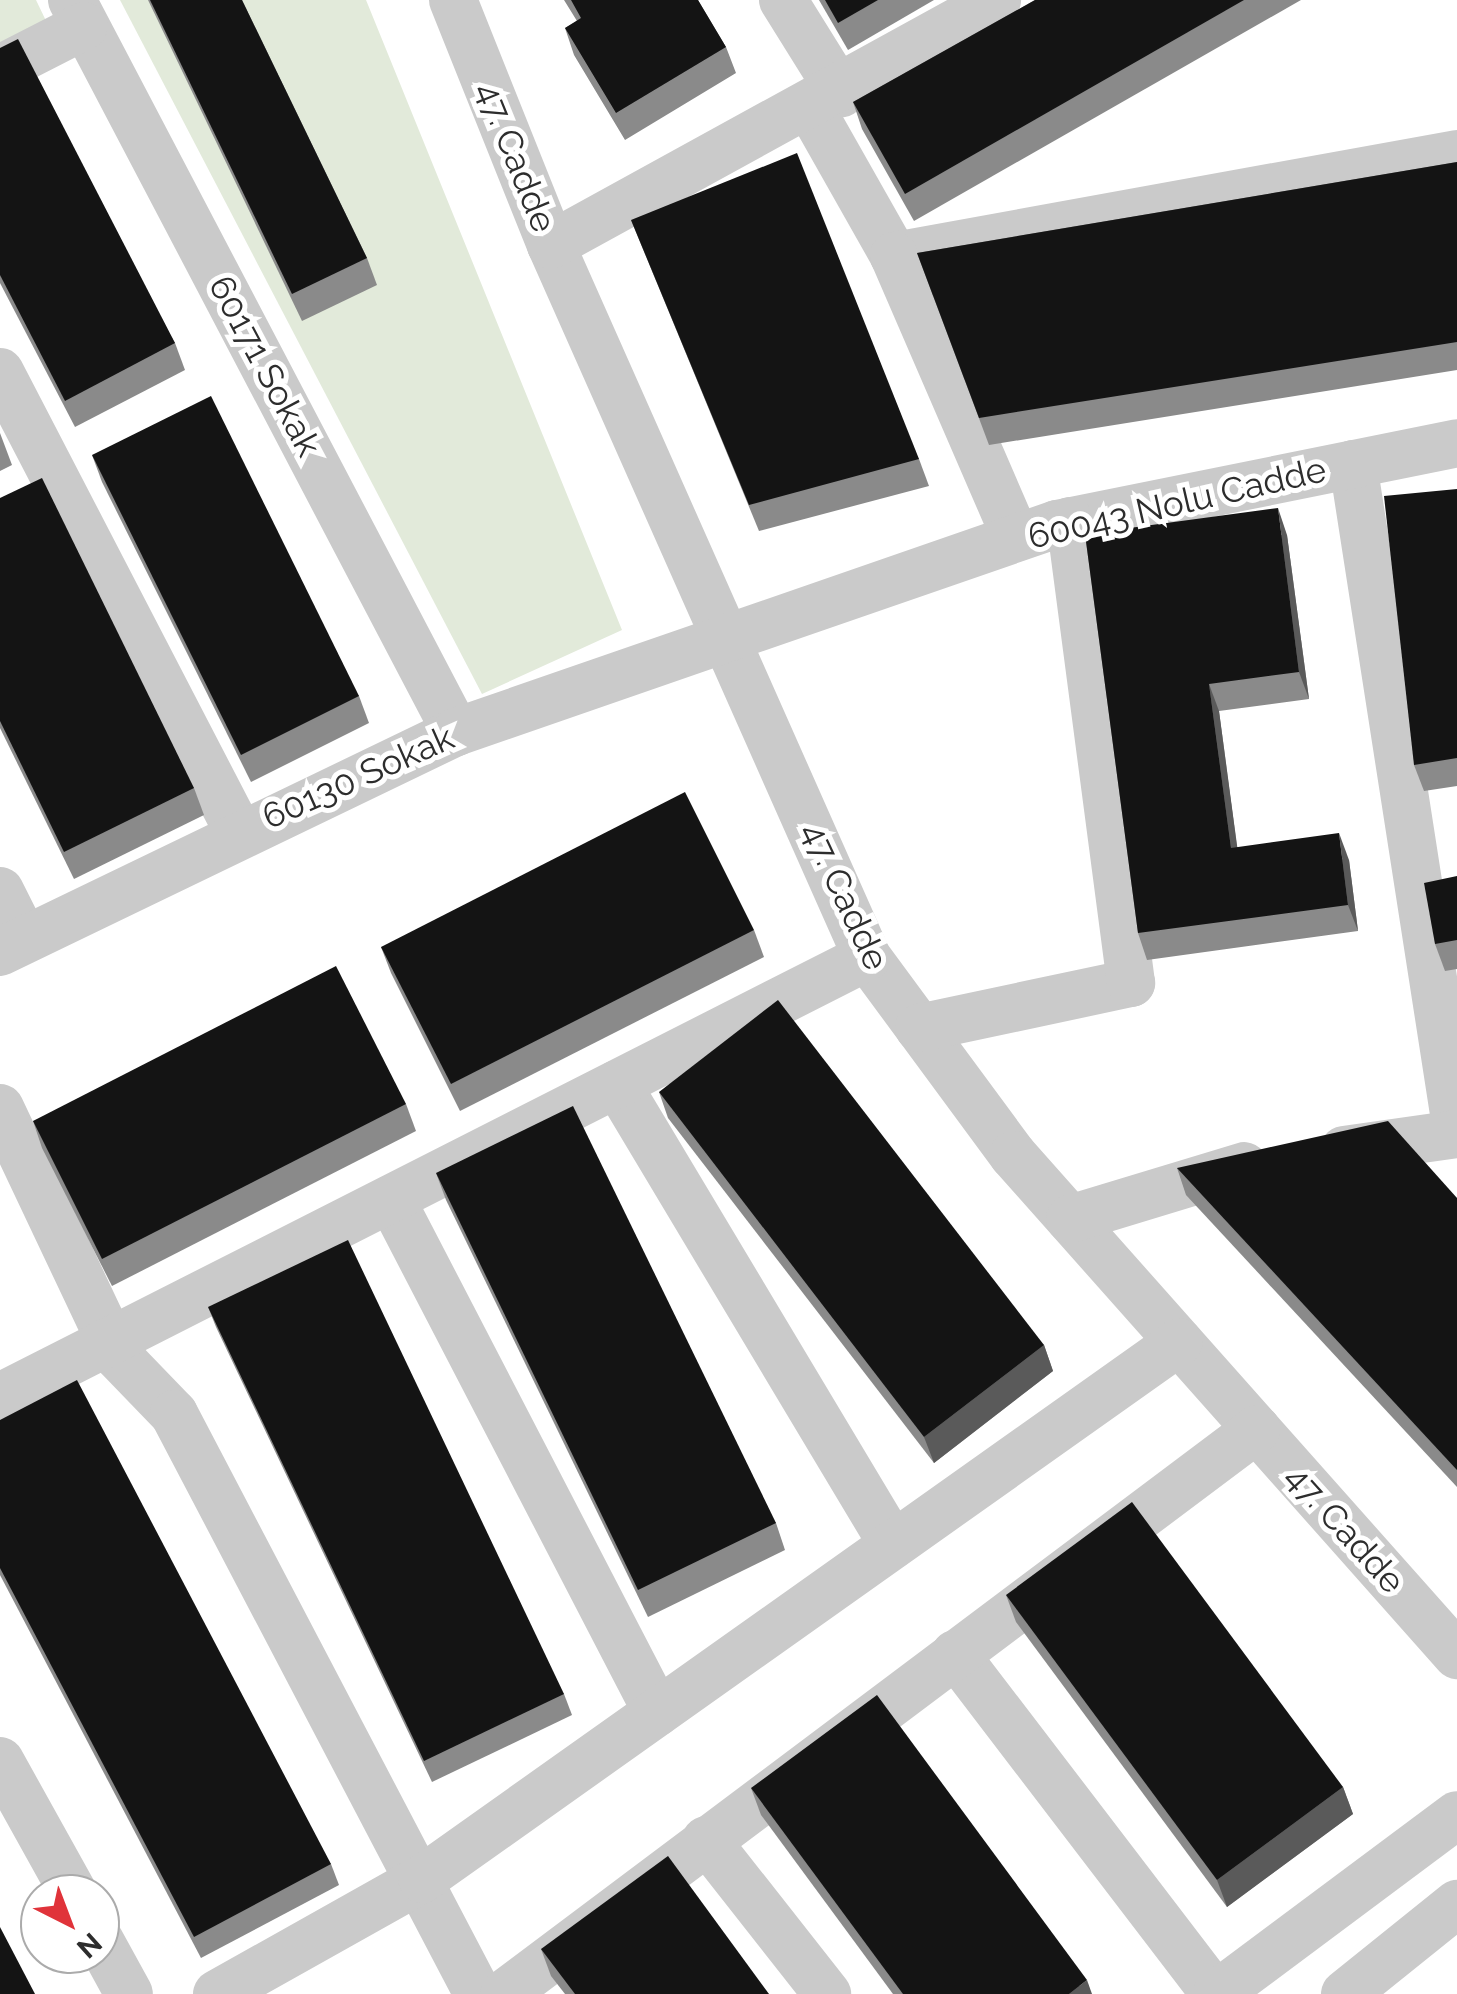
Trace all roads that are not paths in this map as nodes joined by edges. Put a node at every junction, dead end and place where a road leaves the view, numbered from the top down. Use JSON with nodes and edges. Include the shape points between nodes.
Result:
{"nodes":[{"id":1,"x":453,"y":0,"type":"edge"},
{"id":2,"x":783,"y":0,"type":"edge"},
{"id":3,"x":996,"y":0,"type":"edge"},
{"id":4,"x":78,"y":13,"type":"edge"},
{"id":5,"x":0,"y":69,"type":"edge"},
{"id":6,"x":826,"y":101,"type":"junction"},
{"id":7,"x":1457,"y":153,"type":"edge"},
{"id":8,"x":551,"y":245,"type":"junction"},
{"id":9,"x":894,"y":256,"type":"junction"},
{"id":10,"x":0,"y":372,"type":"edge"},
{"id":11,"x":1457,"y":442,"type":"edge"},
{"id":12,"x":1353,"y":464,"type":"junction"},
{"id":13,"x":1070,"y":521,"type":"junction"},
{"id":14,"x":1016,"y":538,"type":"junction"},
{"id":15,"x":731,"y":639,"type":"junction"},
{"id":16,"x":456,"y":732,"type":"junction"},
{"id":17,"x":238,"y":831,"type":"junction"},
{"id":18,"x":0,"y":891,"type":"edge"},
{"id":19,"x":12,"y":945,"type":"edge"},
{"id":20,"x":867,"y":956,"type":"junction"},
{"id":21,"x":919,"y":1028,"type":"junction"},
{"id":22,"x":616,"y":1084,"type":"junction"},
{"id":23,"x":0,"y":1108,"type":"edge"},
{"id":24,"x":1457,"y":1134,"type":"edge"},
{"id":25,"x":391,"y":1198,"type":"junction"},
{"id":26,"x":1070,"y":1220,"type":"junction"},
{"id":27,"x":111,"y":1341,"type":"junction"},
{"id":28,"x":1179,"y":1342,"type":"junction"},
{"id":29,"x":0,"y":1397,"type":"edge"},
{"id":30,"x":1257,"y":1430,"type":"junction"},
{"id":31,"x":892,"y":1545,"type":"junction"},
{"id":32,"x":955,"y":1654,"type":"junction"},
{"id":33,"x":1457,"y":1654,"type":"edge"},
{"id":34,"x":657,"y":1712,"type":"junction"},
{"id":35,"x":0,"y":1761,"type":"edge"},
{"id":36,"x":1457,"y":1815,"type":"edge"},
{"id":37,"x":706,"y":1840,"type":"junction"},
{"id":38,"x":63,"y":1874,"type":"edge"},
{"id":39,"x":422,"y":1879,"type":"junction"},
{"id":40,"x":1457,"y":1904,"type":"edge"},
{"id":41,"x":217,"y":1994,"type":"edge"},
{"id":42,"x":478,"y":1994,"type":"edge"},
{"id":43,"x":504,"y":1994,"type":"edge"},
{"id":44,"x":827,"y":1994,"type":"edge"},
{"id":45,"x":1216,"y":1994,"type":"edge"},
{"id":46,"x":1345,"y":1994,"type":"edge"}],
"edges":[{"from":1,"to":8,"type":"street","name":"47. Cadde"},
{"from":2,"to":6,"type":"street"},
{"from":3,"to":6,"type":"street"},
{"from":4,"to":5,"type":"street"},
{"from":4,"to":16,"type":"street","name":"60171 Sokak"},
{"from":6,"to":8,"type":"street"},
{"from":6,"to":9,"type":"street"},
{"from":7,"to":9,"type":"street"},
{"from":8,"to":15,"type":"street","name":"47. Cadde"},
{"from":9,"to":14,"type":"street"},
{"from":10,"to":17,"type":"street"},
{"from":11,"to":12,"type":"street","name":"60043 Nolu Cadde"},
{"from":12,"to":13,"type":"street","name":"60043 Nolu Cadde"},
{"from":12,"to":24,"type":"street"},
{"from":13,"to":14,"type":"street","name":"60043 Nolu Cadde"},
{"from":13,"to":21,"type":"street","via":[[1130,982]]},
{"from":14,"to":15,"type":"street","name":"60043 Nolu Cadde"},
{"from":15,"to":16,"type":"street","name":"60130 Sokak"},
{"from":15,"to":20,"type":"street","name":"47. Cadde"},
{"from":16,"to":17,"type":"street","name":"60130 Sokak"},
{"from":17,"to":19,"type":"street","name":"60130 Sokak"},
{"from":18,"to":19,"type":"street"},
{"from":20,"to":21,"type":"street","name":"47. Cadde"},
{"from":20,"to":22,"type":"street"},
{"from":21,"to":26,"type":"street","name":"47. Cadde"},
{"from":22,"to":25,"type":"street"},
{"from":22,"to":31,"type":"street"},
{"from":23,"to":27,"type":"street"},
{"from":24,"to":26,"type":"street","via":[[1241,1166]]},
{"from":25,"to":27,"type":"street"},
{"from":25,"to":34,"type":"street"},
{"from":26,"to":28,"type":"street","name":"47. Cadde"},
{"from":27,"to":29,"type":"street"},
{"from":27,"to":39,"type":"street","via":[[174,1414],[312,1689]]},
{"from":28,"to":30,"type":"street","name":"47. Cadde"},
{"from":28,"to":31,"type":"street"},
{"from":30,"to":32,"type":"street"},
{"from":30,"to":33,"type":"street","name":"47. Cadde"},
{"from":31,"to":34,"type":"street"},
{"from":32,"to":37,"type":"street"},
{"from":32,"to":45,"type":"street"},
{"from":34,"to":39,"type":"street"},
{"from":35,"to":38,"type":"street"},
{"from":36,"to":45,"type":"street"},
{"from":37,"to":43,"type":"street"},
{"from":37,"to":44,"type":"street"},
{"from":39,"to":41,"type":"street"},
{"from":39,"to":42,"type":"street"},
{"from":40,"to":46,"type":"street"}]}
